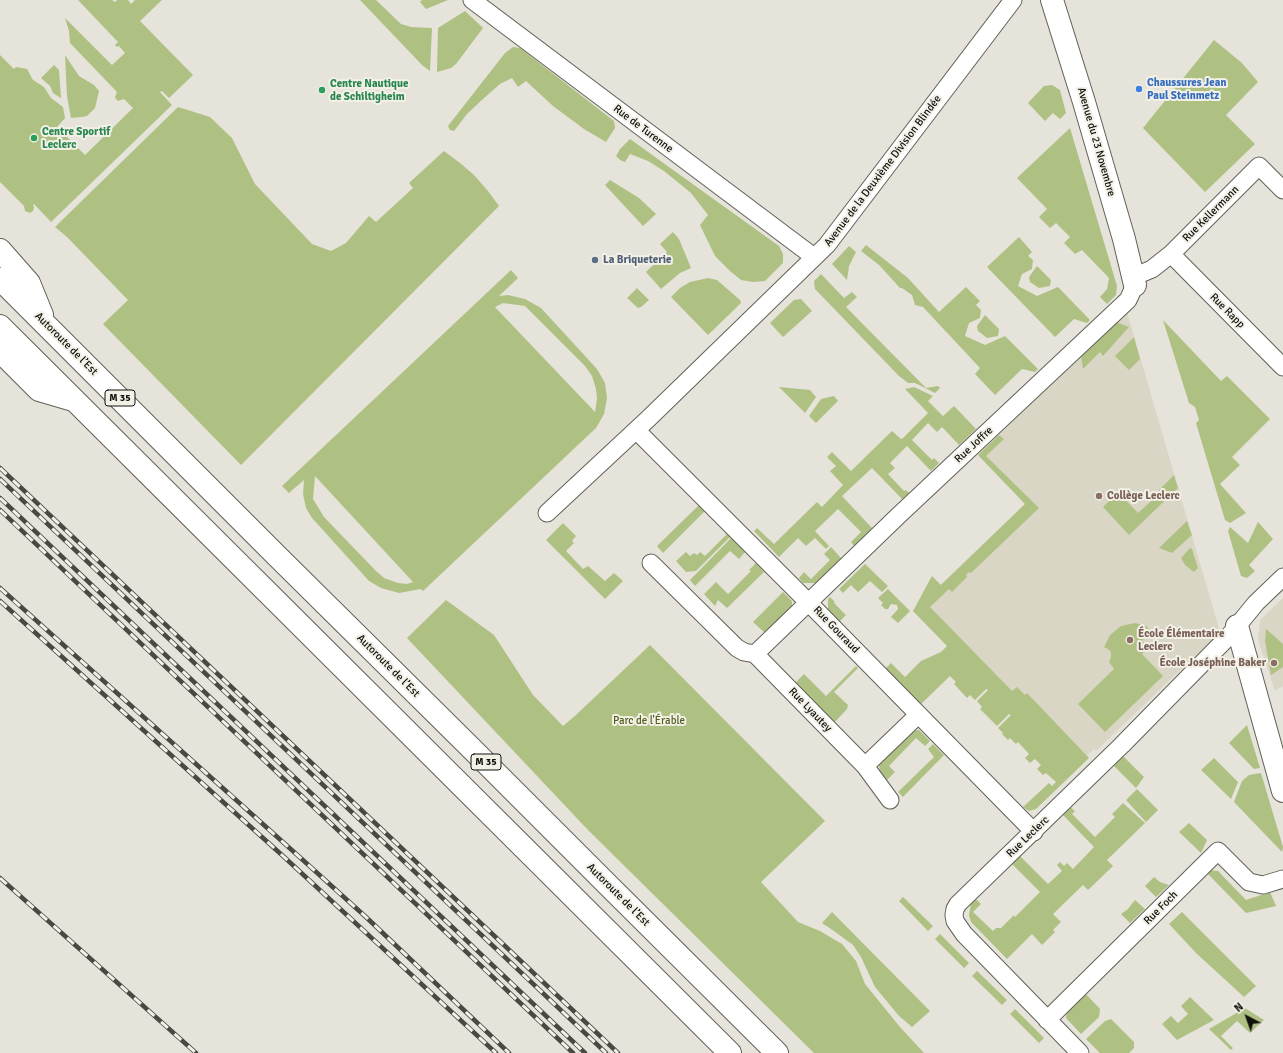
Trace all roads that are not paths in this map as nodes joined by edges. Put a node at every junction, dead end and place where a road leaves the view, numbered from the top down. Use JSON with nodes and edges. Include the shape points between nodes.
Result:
{"nodes":[{"id":1,"x":472,"y":0,"type":"edge"},
{"id":2,"x":1013,"y":0,"type":"edge"},
{"id":3,"x":1052,"y":0,"type":"edge"},
{"id":4,"x":1283,"y":190,"type":"edge"},
{"id":5,"x":0,"y":250,"type":"edge"},
{"id":6,"x":1171,"y":254,"type":"junction"},
{"id":7,"x":814,"y":257,"type":"junction"},
{"id":8,"x":0,"y":279,"type":"edge"},
{"id":9,"x":1134,"y":281,"type":"junction"},
{"id":10,"x":46,"y":324,"type":"junction"},
{"id":11,"x":0,"y":326,"type":"edge"},
{"id":12,"x":0,"y":351,"type":"edge"},
{"id":13,"x":1283,"y":368,"type":"edge"},
{"id":14,"x":74,"y":400,"type":"junction"},
{"id":15,"x":636,"y":430,"type":"junction"},
{"id":16,"x":547,"y":513,"type":"dead end"},
{"id":17,"x":652,"y":563,"type":"dead end"},
{"id":18,"x":1283,"y":577,"type":"edge"},
{"id":19,"x":809,"y":603,"type":"junction"},
{"id":20,"x":1237,"y":626,"type":"junction"},
{"id":21,"x":755,"y":654,"type":"junction"},
{"id":22,"x":918,"y":715,"type":"junction"},
{"id":23,"x":865,"y":766,"type":"junction"},
{"id":24,"x":1283,"y":792,"type":"edge"},
{"id":25,"x":890,"y":800,"type":"dead end"},
{"id":26,"x":1034,"y":832,"type":"junction"},
{"id":27,"x":1283,"y":879,"type":"edge"},
{"id":28,"x":1047,"y":1020,"type":"junction"},
{"id":29,"x":730,"y":1053,"type":"edge"},
{"id":30,"x":777,"y":1053,"type":"edge"},
{"id":31,"x":1080,"y":1053,"type":"edge"}],
"edges":[{"from":1,"to":7,"type":"street","name":"Rue de Turenne"},
{"from":2,"to":7,"type":"street","name":"Avenue de la Deuxième Division Blindée","via":[[827,245]]},
{"from":3,"to":9,"type":"main road","name":"Avenue du 23 Novembre","via":[[1124,239]]},
{"from":4,"to":6,"type":"street","name":"Rue Kellermann","via":[[1259,166]]},
{"from":5,"to":10,"type":"main road","via":[[29,283]]},
{"from":6,"to":9,"type":"street","name":"Rue Kellermann"},
{"from":6,"to":13,"type":"street","name":"Rue Rapp"},
{"from":7,"to":15,"type":"street","name":"Avenue de la Deuxième Division Blindée"},
{"from":8,"to":10,"type":"main road","name":"Autoroute de l’Est","number":"M 35"},
{"from":9,"to":19,"type":"street","name":"Rue Joffre","via":[[1128,300]]},
{"from":10,"to":30,"type":"main road","name":"Autoroute de l’Est","number":"M 35"},
{"from":11,"to":14,"type":"main road"},
{"from":12,"to":14,"type":"main road","via":[[39,390]]},
{"from":14,"to":29,"type":"main road"},
{"from":15,"to":16,"type":"street","name":"Avenue de la Deuxième Division Blindée"},
{"from":15,"to":19,"type":"street","name":"Rue Gouraud"},
{"from":17,"to":21,"type":"street","name":"Rue Lyautey","via":[[737,648]]},
{"from":18,"to":20,"type":"street","name":"Rue Leclerc"},
{"from":19,"to":21,"type":"street"},
{"from":19,"to":22,"type":"street","name":"Rue Gouraud"},
{"from":20,"to":24,"type":"main road"},
{"from":20,"to":26,"type":"street","name":"Rue Leclerc"},
{"from":21,"to":23,"type":"street","name":"Rue Lyautey"},
{"from":22,"to":23,"type":"street"},
{"from":22,"to":26,"type":"street","name":"Rue Gouraud"},
{"from":23,"to":25,"type":"street","name":"Rue Lyautey"},
{"from":26,"to":28,"type":"street","name":"Rue Leclerc","via":[[958,904],[954,915],[964,934]]},
{"from":27,"to":28,"type":"street","name":"Rue Foch","via":[[1263,885],[1249,882],[1218,851]]},
{"from":28,"to":31,"type":"street","name":"Rue Leclerc"}]}
